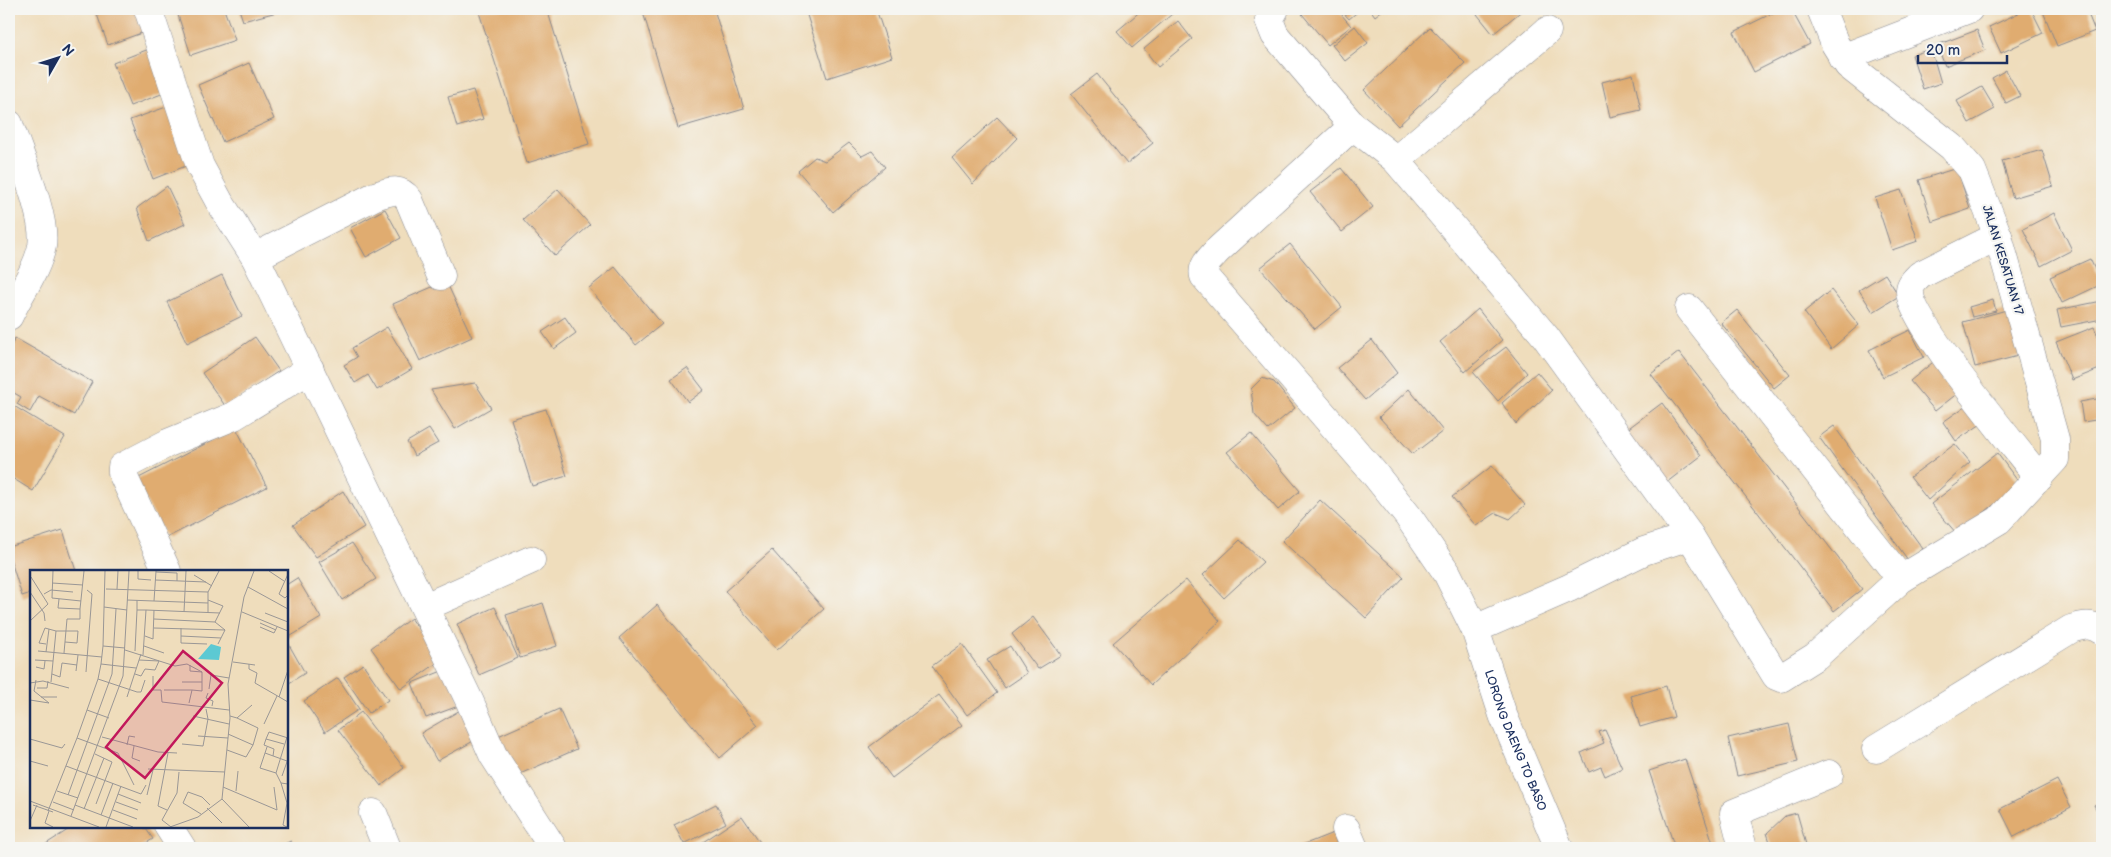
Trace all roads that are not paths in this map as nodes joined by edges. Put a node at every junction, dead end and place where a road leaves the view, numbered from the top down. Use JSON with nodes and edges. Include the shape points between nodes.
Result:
{"nodes":[{"id":1,"x":148,"y":9,"type":"edge"},
{"id":2,"x":1275,"y":9,"type":"edge"},
{"id":3,"x":1821,"y":9,"type":"edge"},
{"id":4,"x":1969,"y":9,"type":"edge"},
{"id":5,"x":1547,"y":31,"type":"dead end"},
{"id":6,"x":1842,"y":58,"type":"junction"},
{"id":7,"x":9,"y":124,"type":"edge"},
{"id":8,"x":1353,"y":126,"type":"junction"},
{"id":9,"x":1395,"y":160,"type":"junction"},
{"id":10,"x":1998,"y":236,"type":"junction"},
{"id":11,"x":254,"y":257,"type":"junction"},
{"id":12,"x":441,"y":276,"type":"dead end"},
{"id":13,"x":1689,"y":309,"type":"dead end"},
{"id":14,"x":9,"y":316,"type":"edge"},
{"id":15,"x":310,"y":369,"type":"junction"},
{"id":16,"x":2039,"y":478,"type":"junction"},
{"id":17,"x":1690,"y":536,"type":"junction"},
{"id":18,"x":530,"y":560,"type":"dead end"},
{"id":19,"x":167,"y":570,"type":"edge"},
{"id":20,"x":1902,"y":580,"type":"junction"},
{"id":21,"x":425,"y":608,"type":"junction"},
{"id":22,"x":1475,"y":629,"type":"junction"},
{"id":23,"x":2102,"y":631,"type":"edge"},
{"id":24,"x":1876,"y":749,"type":"dead end"},
{"id":25,"x":1829,"y":774,"type":"dead end"},
{"id":26,"x":373,"y":813,"type":"dead end"},
{"id":27,"x":169,"y":827,"type":"edge"},
{"id":28,"x":182,"y":848,"type":"edge"},
{"id":29,"x":386,"y":848,"type":"edge"},
{"id":30,"x":554,"y":848,"type":"edge"},
{"id":31,"x":1559,"y":848,"type":"edge"},
{"id":32,"x":1743,"y":848,"type":"edge"}],
"edges":[{"from":1,"to":11,"type":"street","via":[[200,166]]},
{"from":2,"to":8,"type":"street","via":[[1269,20],[1275,36]]},
{"from":3,"to":6,"type":"street","name":"JALAN KESATUAN 17"},
{"from":4,"to":6,"type":"street"},
{"from":5,"to":9,"type":"street"},
{"from":6,"to":10,"type":"street","name":"JALAN KESATUAN 17","via":[[1964,159],[1981,189]]},
{"from":7,"to":14,"type":"street","via":[[38,210],[42,233],[42,247],[35,265]]},
{"from":8,"to":9,"type":"street"},
{"from":8,"to":22,"type":"street","name":"LORONG DAENG TO BASO","via":[[1217,251],[1202,272],[1408,516],[1447,573]]},
{"from":9,"to":17,"type":"street","via":[[1545,336]]},
{"from":10,"to":16,"type":"street","name":"JALAN KESATUAN 17","via":[[2056,439],[2055,459]]},
{"from":10,"to":16,"type":"street","via":[[1920,275],[1910,290],[1911,300],[1922,323]]},
{"from":11,"to":12,"type":"street","via":[[374,196],[396,190],[409,200]]},
{"from":11,"to":15,"type":"street"},
{"from":13,"to":20,"type":"street"},
{"from":15,"to":19,"type":"street","via":[[234,416],[122,467]]},
{"from":15,"to":21,"type":"street"},
{"from":16,"to":20,"type":"street","name":"JALAN KESATUAN 17","via":[[1999,520]]},
{"from":17,"to":20,"type":"street","name":"JALAN KESATUAN 17","via":[[1779,679],[1816,656]]},
{"from":17,"to":22,"type":"street","via":[[1644,551]]},
{"from":18,"to":21,"type":"street"},
{"from":21,"to":30,"type":"street","via":[[493,755]]},
{"from":22,"to":31,"type":"street","name":"LORONG DAENG TO BASO","via":[[1503,715]]},
{"from":23,"to":24,"type":"street","via":[[2086,624],[2071,629]]},
{"from":25,"to":32,"type":"street","via":[[1734,812]]},
{"from":26,"to":29,"type":"street"},
{"from":27,"to":28,"type":"street"}]}
